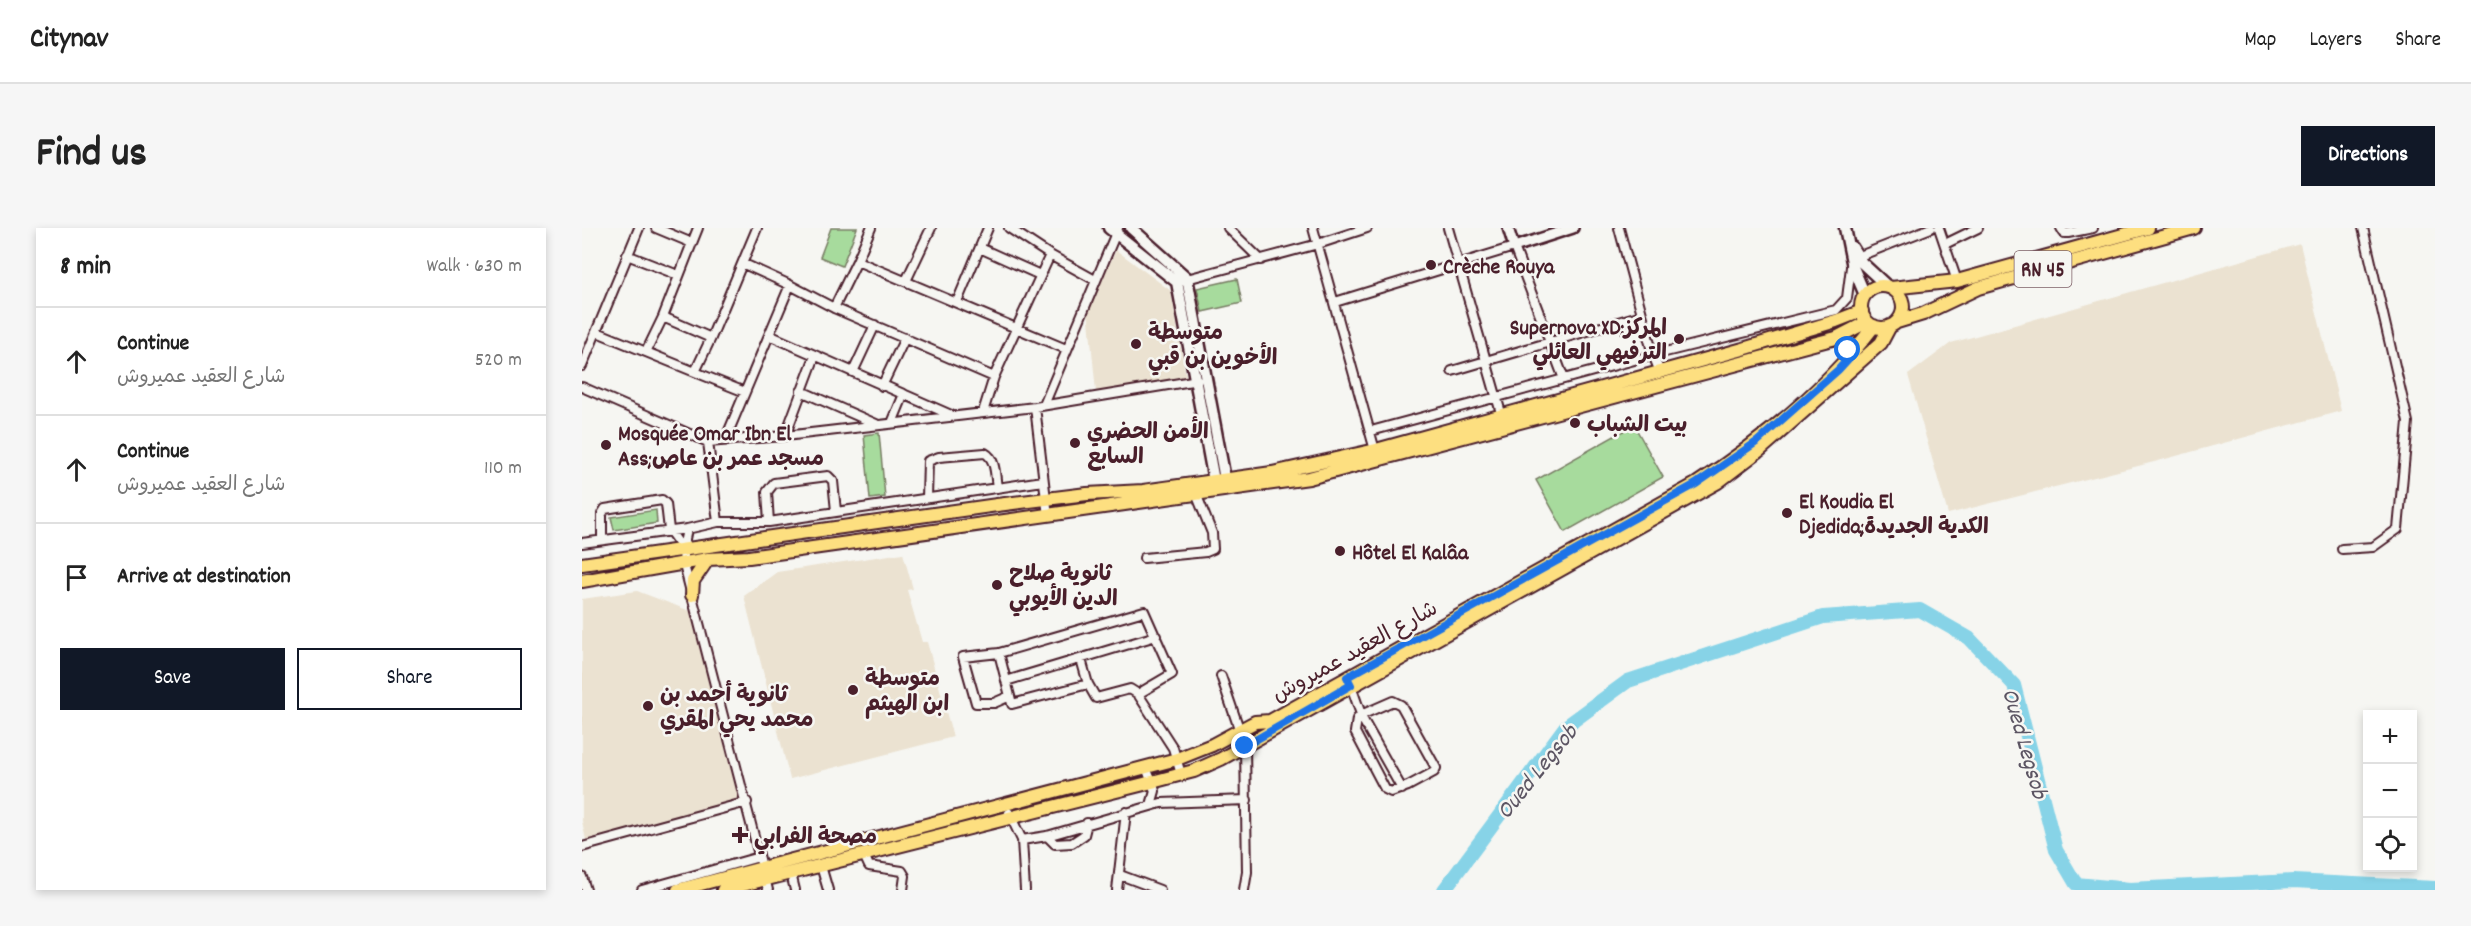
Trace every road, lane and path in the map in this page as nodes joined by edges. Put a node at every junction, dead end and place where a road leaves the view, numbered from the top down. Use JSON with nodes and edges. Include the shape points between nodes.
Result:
{"nodes":[{"id":1,"x":639,"y":228,"type":"edge"},
{"id":2,"x":656,"y":228,"type":"edge"},
{"id":3,"x":698,"y":228,"type":"edge"},
{"id":4,"x":758,"y":228,"type":"edge"},
{"id":5,"x":872,"y":228,"type":"edge"},
{"id":6,"x":931,"y":228,"type":"edge"},
{"id":7,"x":988,"y":228,"type":"edge"},
{"id":8,"x":1009,"y":228,"type":"edge"},
{"id":9,"x":1228,"y":228,"type":"edge"},
{"id":10,"x":1313,"y":228,"type":"edge"},
{"id":11,"x":1366,"y":228,"type":"edge"},
{"id":12,"x":1448,"y":228,"type":"edge"},
{"id":13,"x":1508,"y":228,"type":"edge"},
{"id":14,"x":1573,"y":228,"type":"edge"},
{"id":15,"x":1619,"y":228,"type":"edge"},
{"id":16,"x":1845,"y":228,"type":"edge"},
{"id":17,"x":1931,"y":228,"type":"edge"},
{"id":18,"x":1938,"y":228,"type":"edge"},
{"id":19,"x":1978,"y":228,"type":"edge"},
{"id":20,"x":2061,"y":228,"type":"edge"},
{"id":21,"x":2093,"y":228,"type":"edge"},
{"id":22,"x":2148,"y":228,"type":"edge"},
{"id":23,"x":2194,"y":228,"type":"edge"},
{"id":24,"x":2363,"y":228,"type":"edge"},
{"id":25,"x":1114,"y":230,"type":"edge"},
{"id":26,"x":1137,"y":230,"type":"edge"},
{"id":27,"x":2113,"y":232,"type":"edge"},
{"id":28,"x":692,"y":243,"type":"junction"},
{"id":29,"x":1318,"y":244,"type":"junction"},
{"id":30,"x":1945,"y":244,"type":"junction"},
{"id":31,"x":1514,"y":246,"type":"junction"},
{"id":32,"x":980,"y":248,"type":"junction"},
{"id":33,"x":627,"y":255,"type":"junction"},
{"id":34,"x":1050,"y":255,"type":"junction"},
{"id":35,"x":1855,"y":258,"type":"junction"},
{"id":36,"x":1261,"y":260,"type":"junction"},
{"id":37,"x":858,"y":261,"type":"junction"},
{"id":38,"x":1458,"y":263,"type":"junction"},
{"id":39,"x":744,"y":264,"type":"junction"},
{"id":40,"x":1040,"y":274,"type":"junction"},
{"id":41,"x":678,"y":275,"type":"junction"},
{"id":42,"x":1095,"y":280,"type":"junction"},
{"id":43,"x":1182,"y":280,"type":"junction"},
{"id":44,"x":906,"y":281,"type":"junction"},
{"id":45,"x":1957,"y":281,"type":"junction"},
{"id":46,"x":790,"y":285,"type":"junction"},
{"id":47,"x":1889,"y":288,"type":"junction"},
{"id":48,"x":1865,"y":295,"type":"junction"},
{"id":49,"x":957,"y":302,"type":"junction"},
{"id":50,"x":1335,"y":302,"type":"junction"},
{"id":51,"x":834,"y":308,"type":"junction"},
{"id":52,"x":1923,"y":314,"type":"junction"},
{"id":53,"x":1642,"y":315,"type":"junction"},
{"id":54,"x":663,"y":317,"type":"junction"},
{"id":55,"x":1868,"y":319,"type":"junction"},
{"id":56,"x":1893,"y":324,"type":"junction"},
{"id":57,"x":875,"y":325,"type":"junction"},
{"id":58,"x":1017,"y":327,"type":"junction"},
{"id":59,"x":597,"y":332,"type":"junction"},
{"id":60,"x":768,"y":335,"type":"junction"},
{"id":61,"x":711,"y":338,"type":"junction"},
{"id":62,"x":904,"y":338,"type":"junction"},
{"id":63,"x":1836,"y":338,"type":"junction"},
{"id":64,"x":1550,"y":343,"type":"junction"},
{"id":65,"x":1881,"y":343,"type":"junction"},
{"id":66,"x":1066,"y":349,"type":"junction"},
{"id":67,"x":646,"y":352,"type":"junction"},
{"id":68,"x":815,"y":356,"type":"junction"},
{"id":69,"x":1653,"y":356,"type":"junction"},
{"id":70,"x":1849,"y":358,"type":"junction"},
{"id":71,"x":1485,"y":360,"type":"junction"},
{"id":72,"x":582,"y":366,"type":"edge"},
{"id":73,"x":1452,"y":371,"type":"dead end"},
{"id":74,"x":695,"y":372,"type":"junction"},
{"id":75,"x":853,"y":372,"type":"junction"},
{"id":76,"x":1660,"y":372,"type":"junction"},
{"id":77,"x":994,"y":377,"type":"junction"},
{"id":78,"x":1564,"y":379,"type":"junction"},
{"id":79,"x":1199,"y":380,"type":"junction"},
{"id":80,"x":882,"y":386,"type":"junction"},
{"id":81,"x":582,"y":388,"type":"edge"},
{"id":82,"x":801,"y":391,"type":"junction"},
{"id":83,"x":746,"y":392,"type":"junction"},
{"id":84,"x":904,"y":394,"type":"junction"},
{"id":85,"x":1496,"y":398,"type":"junction"},
{"id":86,"x":1044,"y":405,"type":"junction"},
{"id":87,"x":1035,"y":407,"type":"junction"},
{"id":88,"x":983,"y":412,"type":"junction"},
{"id":89,"x":951,"y":415,"type":"junction"},
{"id":90,"x":1503,"y":420,"type":"junction"},
{"id":91,"x":892,"y":423,"type":"junction"},
{"id":92,"x":879,"y":425,"type":"junction"},
{"id":93,"x":1371,"y":431,"type":"junction"},
{"id":94,"x":785,"y":436,"type":"junction"},
{"id":95,"x":725,"y":440,"type":"junction"},
{"id":96,"x":708,"y":442,"type":"junction"},
{"id":97,"x":1377,"y":456,"type":"junction"},
{"id":98,"x":1219,"y":480,"type":"junction"},
{"id":99,"x":1042,"y":481,"type":"junction"},
{"id":100,"x":997,"y":488,"type":"junction"},
{"id":101,"x":1195,"y":489,"type":"junction"},
{"id":102,"x":927,"y":498,"type":"junction"},
{"id":103,"x":1047,"y":499,"type":"junction"},
{"id":104,"x":997,"y":505,"type":"junction"},
{"id":105,"x":836,"y":511,"type":"junction"},
{"id":106,"x":1048,"y":516,"type":"junction"},
{"id":107,"x":1000,"y":521,"type":"junction"},
{"id":108,"x":718,"y":522,"type":"junction"},
{"id":109,"x":769,"y":522,"type":"junction"},
{"id":110,"x":687,"y":529,"type":"junction"},
{"id":111,"x":669,"y":530,"type":"junction"},
{"id":112,"x":602,"y":540,"type":"junction"},
{"id":113,"x":582,"y":543,"type":"edge"},
{"id":114,"x":683,"y":549,"type":"junction"},
{"id":115,"x":2342,"y":549,"type":"dead end"},
{"id":116,"x":1143,"y":558,"type":"dead end"},
{"id":117,"x":708,"y":560,"type":"junction"},
{"id":118,"x":582,"y":564,"type":"edge"},
{"id":119,"x":684,"y":565,"type":"junction"},
{"id":120,"x":582,"y":580,"type":"edge"},
{"id":121,"x":692,"y":595,"type":"junction"},
{"id":122,"x":1483,"y":608,"type":"junction"},
{"id":123,"x":1156,"y":636,"type":"junction"},
{"id":124,"x":999,"y":653,"type":"junction"},
{"id":125,"x":1081,"y":659,"type":"junction"},
{"id":126,"x":1221,"y":676,"type":"dead end"},
{"id":127,"x":1006,"y":681,"type":"junction"},
{"id":128,"x":1349,"y":681,"type":"junction"},
{"id":129,"x":1088,"y":684,"type":"junction"},
{"id":130,"x":1138,"y":694,"type":"junction"},
{"id":131,"x":1010,"y":696,"type":"junction"},
{"id":132,"x":1361,"y":715,"type":"junction"},
{"id":133,"x":1240,"y":730,"type":"junction"},
{"id":134,"x":1245,"y":746,"type":"junction"},
{"id":135,"x":1177,"y":759,"type":"junction"},
{"id":136,"x":1146,"y":767,"type":"junction"},
{"id":137,"x":1181,"y":774,"type":"junction"},
{"id":138,"x":1154,"y":787,"type":"junction"},
{"id":139,"x":1402,"y":789,"type":"junction"},
{"id":140,"x":1247,"y":800,"type":"junction"},
{"id":141,"x":747,"y":802,"type":"junction"},
{"id":142,"x":1170,"y":802,"type":"junction"},
{"id":143,"x":1007,"y":804,"type":"junction"},
{"id":144,"x":1151,"y":805,"type":"junction"},
{"id":145,"x":968,"y":812,"type":"junction"},
{"id":146,"x":1126,"y":812,"type":"junction"},
{"id":147,"x":1010,"y":817,"type":"junction"},
{"id":148,"x":1087,"y":823,"type":"junction"},
{"id":149,"x":973,"y":827,"type":"junction"},
{"id":150,"x":1047,"y":836,"type":"junction"},
{"id":151,"x":1022,"y":840,"type":"junction"},
{"id":152,"x":582,"y":848,"type":"edge"},
{"id":153,"x":864,"y":855,"type":"junction"},
{"id":154,"x":761,"y":862,"type":"junction"},
{"id":155,"x":821,"y":866,"type":"junction"},
{"id":156,"x":791,"y":874,"type":"junction"},
{"id":157,"x":1120,"y":875,"type":"junction"},
{"id":158,"x":582,"y":877,"type":"edge"},
{"id":159,"x":767,"y":885,"type":"edge"},
{"id":160,"x":586,"y":890,"type":"edge"},
{"id":161,"x":642,"y":890,"type":"edge"},
{"id":162,"x":678,"y":890,"type":"edge"},
{"id":163,"x":723,"y":890,"type":"edge"},
{"id":164,"x":795,"y":890,"type":"edge"},
{"id":165,"x":828,"y":890,"type":"edge"},
{"id":166,"x":903,"y":890,"type":"edge"},
{"id":167,"x":1025,"y":890,"type":"edge"},
{"id":168,"x":1117,"y":890,"type":"edge"},
{"id":169,"x":1160,"y":890,"type":"edge"},
{"id":170,"x":1244,"y":890,"type":"edge"}],
"edges":[{"from":1,"to":33,"type":"street"},
{"from":2,"to":28,"type":"street"},
{"from":3,"to":28,"type":"street"},
{"from":4,"to":39,"type":"street"},
{"from":5,"to":37,"type":"street"},
{"from":6,"to":44,"type":"street"},
{"from":7,"to":32,"type":"street"},
{"from":8,"to":34,"type":"street"},
{"from":9,"to":36,"type":"street"},
{"from":10,"to":29,"type":"street"},
{"from":11,"to":29,"type":"street"},
{"from":12,"to":38,"type":"street"},
{"from":13,"to":31,"type":"street"},
{"from":14,"to":31,"type":"street"},
{"from":15,"to":53,"type":"street"},
{"from":16,"to":35,"type":"main road"},
{"from":17,"to":35,"type":"street"},
{"from":18,"to":30,"type":"street"},
{"from":19,"to":30,"type":"street"},
{"from":20,"to":21,"type":"street","via":[[2068,233]]},
{"from":22,"to":27,"type":"main road","number":"RN 45"},
{"from":23,"to":52,"type":"main road","number":"RN 45","via":[[1978,288]]},
{"from":24,"to":115,"type":"street","via":[[2408,422],[2398,529],[2373,547]]},
{"from":25,"to":42,"type":"street"},
{"from":25,"to":43,"type":"main road"},
{"from":26,"to":43,"type":"main road"},
{"from":27,"to":45,"type":"main road","number":"RN 45"},
{"from":28,"to":41,"type":"street"},
{"from":29,"to":36,"type":"street"},
{"from":29,"to":50,"type":"street"},
{"from":30,"to":45,"type":"street"},
{"from":31,"to":38,"type":"street"},
{"from":31,"to":64,"type":"street"},
{"from":32,"to":40,"type":"street"},
{"from":32,"to":49,"type":"street"},
{"from":33,"to":41,"type":"street"},
{"from":33,"to":59,"type":"street"},
{"from":34,"to":40,"type":"street"},
{"from":34,"to":42,"type":"street"},
{"from":35,"to":47,"type":"main road"},
{"from":35,"to":48,"type":"main road","via":[[1856,278]]},
{"from":35,"to":69,"type":"street","via":[[1847,298],[1841,308]]},
{"from":36,"to":43,"type":"street"},
{"from":37,"to":44,"type":"street"},
{"from":37,"to":51,"type":"street"},
{"from":38,"to":50,"type":"street"},
{"from":38,"to":71,"type":"street"},
{"from":39,"to":46,"type":"street"},
{"from":39,"to":61,"type":"street"},
{"from":40,"to":58,"type":"street"},
{"from":41,"to":54,"type":"street"},
{"from":42,"to":66,"type":"street"},
{"from":43,"to":79,"type":"main road"},
{"from":44,"to":49,"type":"street"},
{"from":45,"to":47,"type":"main road","number":"RN 45"},
{"from":46,"to":51,"type":"street"},
{"from":46,"to":60,"type":"street"},
{"from":47,"to":48,"type":"main road","via":[[1873,288]]},
{"from":47,"to":56,"type":"main road","via":[[1903,304]]},
{"from":48,"to":55,"type":"main road"},
{"from":49,"to":58,"type":"street"},
{"from":50,"to":93,"type":"street"},
{"from":51,"to":57,"type":"street"},
{"from":52,"to":56,"type":"main road","number":"RN 45"},
{"from":52,"to":65,"type":"main road"},
{"from":53,"to":64,"type":"street"},
{"from":53,"to":69,"type":"street"},
{"from":54,"to":61,"type":"street"},
{"from":54,"to":67,"type":"street"},
{"from":55,"to":56,"type":"main road"},
{"from":55,"to":63,"type":"main road"},
{"from":55,"to":70,"type":"main road","name":"شارع العقيد عميروش"},
{"from":55,"to":76,"type":"main road","via":[[1822,326]]},
{"from":56,"to":65,"type":"main road","name":"شارع العقيد عميروش"},
{"from":57,"to":62,"type":"street"},
{"from":57,"to":75,"type":"street"},
{"from":58,"to":66,"type":"street"},
{"from":58,"to":77,"type":"street"},
{"from":59,"to":67,"type":"street"},
{"from":59,"to":72,"type":"street"},
{"from":60,"to":68,"type":"street"},
{"from":60,"to":83,"type":"street"},
{"from":61,"to":74,"type":"street"},
{"from":62,"to":77,"type":"street"},
{"from":62,"to":80,"type":"street"},
{"from":63,"to":70,"type":"main road","via":[[1845,344]]},
{"from":63,"to":90,"type":"main road"},
{"from":64,"to":71,"type":"street"},
{"from":64,"to":78,"type":"street"},
{"from":65,"to":122,"type":"main road","name":"شارع العقيد عميروش","via":[[1761,450],[1718,482]]},
{"from":66,"to":86,"type":"street"},
{"from":67,"to":74,"type":"street"},
{"from":68,"to":75,"type":"street"},
{"from":68,"to":82,"type":"street"},
{"from":69,"to":76,"type":"street"},
{"from":69,"to":78,"type":"street"},
{"from":70,"to":122,"type":"main road","name":"شارع العقيد عميروش","via":[[1727,464]]},
{"from":71,"to":73,"type":"street"},
{"from":71,"to":85,"type":"street"},
{"from":74,"to":83,"type":"street"},
{"from":75,"to":80,"type":"street"},
{"from":76,"to":90,"type":"main road"},
{"from":77,"to":88,"type":"street"},
{"from":78,"to":85,"type":"street"},
{"from":79,"to":86,"type":"street"},
{"from":79,"to":98,"type":"main road"},
{"from":80,"to":84,"type":"street"},
{"from":81,"to":96,"type":"street"},
{"from":82,"to":92,"type":"street"},
{"from":82,"to":94,"type":"street"},
{"from":83,"to":95,"type":"street"},
{"from":84,"to":89,"type":"street"},
{"from":84,"to":91,"type":"street"},
{"from":85,"to":90,"type":"street"},
{"from":85,"to":93,"type":"street"},
{"from":86,"to":87,"type":"street"},
{"from":87,"to":88,"type":"street"},
{"from":87,"to":99,"type":"street"},
{"from":88,"to":89,"type":"street"},
{"from":89,"to":91,"type":"street"},
{"from":90,"to":97,"type":"main road"},
{"from":91,"to":92,"type":"street"},
{"from":92,"to":94,"type":"street"},
{"from":93,"to":97,"type":"street"},
{"from":94,"to":95,"type":"street"},
{"from":95,"to":96,"type":"street"},
{"from":96,"to":108,"type":"street"},
{"from":97,"to":98,"type":"main road"},
{"from":97,"to":101,"type":"main road","via":[[1309,478]]},
{"from":98,"to":101,"type":"main road"},
{"from":99,"to":100,"type":"street"},
{"from":99,"to":103,"type":"street"},
{"from":100,"to":102,"type":"street"},
{"from":100,"to":102,"type":"street","via":[[993,459],[988,454],[939,457],[928,461]]},
{"from":101,"to":103,"type":"main road"},
{"from":101,"to":106,"type":"main road"},
{"from":101,"to":116,"type":"street","via":[[1212,533],[1213,549]]},
{"from":102,"to":105,"type":"street"},
{"from":103,"to":104,"type":"main road"},
{"from":103,"to":106,"type":"street"},
{"from":104,"to":107,"type":"main road"},
{"from":104,"to":114,"type":"main road"},
{"from":105,"to":109,"type":"street"},
{"from":105,"to":109,"type":"street","via":[[833,481],[828,476],[774,483],[767,492]]},
{"from":106,"to":107,"type":"main road"},
{"from":107,"to":117,"type":"main road"},
{"from":108,"to":109,"type":"street"},
{"from":108,"to":110,"type":"street"},
{"from":110,"to":111,"type":"street"},
{"from":110,"to":114,"type":"street"},
{"from":111,"to":112,"type":"street"},
{"from":111,"to":112,"type":"street","via":[[662,500],[605,509]]},
{"from":111,"to":114,"type":"street"},
{"from":112,"to":113,"type":"street"},
{"from":114,"to":118,"type":"main road"},
{"from":114,"to":119,"type":"street"},
{"from":117,"to":119,"type":"main road"},
{"from":117,"to":121,"type":"main road","via":[[693,581]]},
{"from":119,"to":120,"type":"main road"},
{"from":119,"to":121,"type":"street"},
{"from":121,"to":141,"type":"street"},
{"from":122,"to":128,"type":"main road","name":"شارع العقيد عميروش"},
{"from":123,"to":124,"type":"street","via":[[1144,611]]},
{"from":123,"to":125,"type":"street"},
{"from":123,"to":130,"type":"street","via":[[1172,674]]},
{"from":124,"to":127,"type":"street"},
{"from":124,"to":131,"type":"street","via":[[963,657],[976,703],[994,703]]},
{"from":125,"to":127,"type":"street"},
{"from":125,"to":129,"type":"street"},
{"from":126,"to":133,"type":"street"},
{"from":127,"to":131,"type":"street"},
{"from":128,"to":132,"type":"street"},
{"from":128,"to":133,"type":"main road","name":"شارع العقيد عميروش","via":[[1270,721],[1255,722]]},
{"from":128,"to":134,"type":"main road","name":"شارع العقيد عميروش"},
{"from":129,"to":130,"type":"street","via":[[1096,698],[1130,689]]},
{"from":129,"to":131,"type":"street","via":[[1012,704]]},
{"from":130,"to":135,"type":"street"},
{"from":132,"to":139,"type":"street"},
{"from":132,"to":139,"type":"street","via":[[1355,732],[1385,789]]},
{"from":132,"to":139,"type":"street","via":[[1397,702],[1419,736],[1436,768]]},
{"from":133,"to":134,"type":"street"},
{"from":133,"to":135,"type":"main road","name":"شارع العقيد عميروش"},
{"from":134,"to":137,"type":"main road","name":"شارع العقيد عميروش"},
{"from":134,"to":140,"type":"street"},
{"from":135,"to":136,"type":"main road","name":"شارع العقيد عميروش"},
{"from":135,"to":137,"type":"street"},
{"from":136,"to":138,"type":"street"},
{"from":136,"to":143,"type":"main road","name":"شارع العقيد عميروش"},
{"from":137,"to":138,"type":"main road","name":"شارع العقيد عميروش"},
{"from":138,"to":142,"type":"street"},
{"from":138,"to":144,"type":"street"},
{"from":138,"to":147,"type":"main road","name":"شارع العقيد عميروش"},
{"from":140,"to":142,"type":"street"},
{"from":140,"to":170,"type":"street"},
{"from":141,"to":152,"type":"street"},
{"from":141,"to":154,"type":"street"},
{"from":142,"to":144,"type":"street"},
{"from":143,"to":145,"type":"main road","name":"شارع العقيد عميروش"},
{"from":143,"to":147,"type":"street"},
{"from":144,"to":146,"type":"street"},
{"from":145,"to":149,"type":"main road"},
{"from":145,"to":154,"type":"main road","name":"شارع العقيد عميروش"},
{"from":146,"to":148,"type":"street"},
{"from":146,"to":157,"type":"street"},
{"from":147,"to":149,"type":"main road","name":"شارع العقيد عميروش"},
{"from":147,"to":151,"type":"street"},
{"from":148,"to":150,"type":"street"},
{"from":148,"to":150,"type":"street","via":[[1084,835],[1072,843],[1055,844]]},
{"from":149,"to":153,"type":"main road","name":"شارع العقيد عميروش"},
{"from":150,"to":151,"type":"street"},
{"from":151,"to":167,"type":"street"},
{"from":153,"to":155,"type":"main road","name":"شارع العقيد عميروش"},
{"from":153,"to":166,"type":"street","via":[[869,866],[903,871]]},
{"from":154,"to":159,"type":"street"},
{"from":154,"to":161,"type":"street"},
{"from":154,"to":162,"type":"main road","name":"شارع العقيد عميروش"},
{"from":155,"to":156,"type":"main road","name":"شارع العقيد عميروش"},
{"from":155,"to":165,"type":"street"},
{"from":156,"to":159,"type":"main road","name":"شارع العقيد عميروش"},
{"from":156,"to":164,"type":"street"},
{"from":157,"to":168,"type":"street"},
{"from":157,"to":169,"type":"street"},
{"from":158,"to":160,"type":"street"},
{"from":159,"to":163,"type":"main road","name":"شارع العقيد عميروش"}]}
